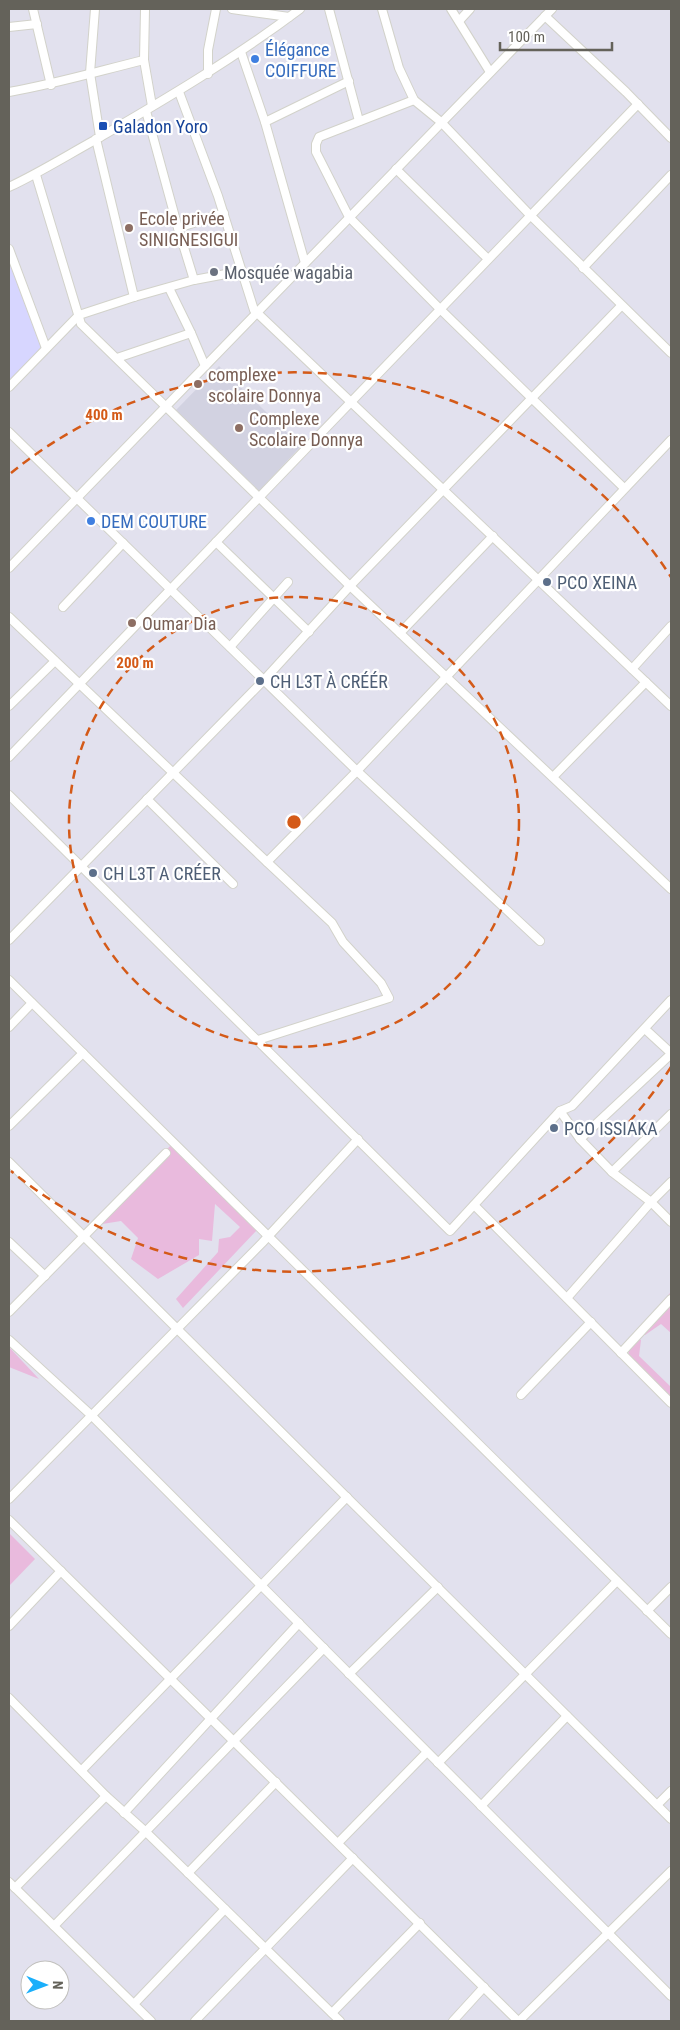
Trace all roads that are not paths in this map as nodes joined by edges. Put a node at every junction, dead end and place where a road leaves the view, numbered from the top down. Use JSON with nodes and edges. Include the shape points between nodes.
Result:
{"nodes":[{"id":1,"x":33,"y":9,"type":"edge"},
{"id":2,"x":95,"y":9,"type":"edge"},
{"id":3,"x":145,"y":9,"type":"edge"},
{"id":4,"x":216,"y":9,"type":"edge"},
{"id":5,"x":232,"y":9,"type":"edge"},
{"id":6,"x":300,"y":9,"type":"edge"},
{"id":7,"x":329,"y":9,"type":"edge"},
{"id":8,"x":382,"y":9,"type":"edge"},
{"id":9,"x":451,"y":9,"type":"edge"},
{"id":10,"x":470,"y":9,"type":"edge"},
{"id":11,"x":552,"y":9,"type":"edge"},
{"id":12,"x":545,"y":16,"type":"junction"},
{"id":13,"x":289,"y":17,"type":"junction"},
{"id":14,"x":459,"y":21,"type":"junction"},
{"id":15,"x":37,"y":24,"type":"junction"},
{"id":16,"x":9,"y":27,"type":"edge"},
{"id":17,"x":241,"y":52,"type":"junction"},
{"id":18,"x":144,"y":60,"type":"junction"},
{"id":19,"x":490,"y":72,"type":"junction"},
{"id":20,"x":90,"y":73,"type":"junction"},
{"id":21,"x":208,"y":74,"type":"junction"},
{"id":22,"x":349,"y":81,"type":"junction"},
{"id":23,"x":51,"y":85,"type":"junction"},
{"id":24,"x":9,"y":92,"type":"edge"},
{"id":25,"x":179,"y":92,"type":"junction"},
{"id":26,"x":414,"y":100,"type":"junction"},
{"id":27,"x":638,"y":104,"type":"junction"},
{"id":28,"x":149,"y":109,"type":"junction"},
{"id":29,"x":359,"y":121,"type":"junction"},
{"id":30,"x":265,"y":122,"type":"junction"},
{"id":31,"x":441,"y":122,"type":"junction"},
{"id":32,"x":98,"y":138,"type":"junction"},
{"id":33,"x":671,"y":138,"type":"edge"},
{"id":34,"x":396,"y":168,"type":"junction"},
{"id":35,"x":36,"y":175,"type":"junction"},
{"id":36,"x":671,"y":175,"type":"edge"},
{"id":37,"x":9,"y":187,"type":"edge"},
{"id":38,"x":224,"y":213,"type":"junction"},
{"id":39,"x":530,"y":215,"type":"junction"},
{"id":40,"x":349,"y":217,"type":"junction"},
{"id":41,"x":178,"y":228,"type":"junction"},
{"id":42,"x":9,"y":252,"type":"edge"},
{"id":43,"x":488,"y":259,"type":"junction"},
{"id":44,"x":305,"y":263,"type":"junction"},
{"id":45,"x":583,"y":268,"type":"junction"},
{"id":46,"x":242,"y":271,"type":"junction"},
{"id":47,"x":194,"y":280,"type":"junction"},
{"id":48,"x":170,"y":288,"type":"junction"},
{"id":49,"x":134,"y":297,"type":"junction"},
{"id":50,"x":621,"y":306,"type":"junction"},
{"id":51,"x":440,"y":309,"type":"junction"},
{"id":52,"x":257,"y":312,"type":"junction"},
{"id":53,"x":79,"y":315,"type":"junction"},
{"id":54,"x":191,"y":333,"type":"junction"},
{"id":55,"x":46,"y":348,"type":"junction"},
{"id":56,"x":671,"y":353,"type":"edge"},
{"id":57,"x":117,"y":358,"type":"junction"},
{"id":58,"x":204,"y":366,"type":"junction"},
{"id":59,"x":9,"y":387,"type":"edge"},
{"id":60,"x":532,"y":398,"type":"junction"},
{"id":61,"x":351,"y":402,"type":"junction"},
{"id":62,"x":166,"y":406,"type":"junction"},
{"id":63,"x":9,"y":432,"type":"edge"},
{"id":64,"x":671,"y":440,"type":"edge"},
{"id":65,"x":624,"y":488,"type":"junction"},
{"id":66,"x":444,"y":490,"type":"junction"},
{"id":67,"x":259,"y":497,"type":"junction"},
{"id":68,"x":76,"y":499,"type":"junction"},
{"id":69,"x":493,"y":536,"type":"junction"},
{"id":70,"x":216,"y":542,"type":"junction"},
{"id":71,"x":123,"y":543,"type":"junction"},
{"id":72,"x":9,"y":568,"type":"edge"},
{"id":73,"x":539,"y":580,"type":"junction"},
{"id":74,"x":288,"y":582,"type":"dead end"},
{"id":75,"x":350,"y":586,"type":"junction"},
{"id":76,"x":171,"y":588,"type":"junction"},
{"id":77,"x":274,"y":598,"type":"junction"},
{"id":78,"x":63,"y":607,"type":"dead end"},
{"id":79,"x":9,"y":617,"type":"edge"},
{"id":80,"x":671,"y":626,"type":"edge"},
{"id":81,"x":309,"y":632,"type":"junction"},
{"id":82,"x":400,"y":633,"type":"junction"},
{"id":83,"x":230,"y":647,"type":"junction"},
{"id":84,"x":55,"y":661,"type":"junction"},
{"id":85,"x":632,"y":669,"type":"junction"},
{"id":86,"x":447,"y":677,"type":"junction"},
{"id":87,"x":264,"y":680,"type":"junction"},
{"id":88,"x":646,"y":682,"type":"junction"},
{"id":89,"x":79,"y":684,"type":"junction"},
{"id":90,"x":9,"y":706,"type":"edge"},
{"id":91,"x":671,"y":706,"type":"edge"},
{"id":92,"x":9,"y":757,"type":"edge"},
{"id":93,"x":357,"y":771,"type":"junction"},
{"id":94,"x":173,"y":773,"type":"junction"},
{"id":95,"x":552,"y":777,"type":"junction"},
{"id":96,"x":9,"y":795,"type":"edge"},
{"id":97,"x":147,"y":799,"type":"junction"},
{"id":98,"x":267,"y":862,"type":"junction"},
{"id":99,"x":81,"y":866,"type":"junction"},
{"id":100,"x":233,"y":884,"type":"dead end"},
{"id":101,"x":671,"y":890,"type":"edge"},
{"id":102,"x":9,"y":940,"type":"edge"},
{"id":103,"x":540,"y":941,"type":"dead end"},
{"id":104,"x":9,"y":980,"type":"edge"},
{"id":105,"x":671,"y":1000,"type":"edge"},
{"id":106,"x":32,"y":1002,"type":"junction"},
{"id":107,"x":9,"y":1027,"type":"edge"},
{"id":108,"x":645,"y":1029,"type":"junction"},
{"id":109,"x":258,"y":1040,"type":"junction"},
{"id":110,"x":83,"y":1053,"type":"junction"},
{"id":111,"x":671,"y":1053,"type":"edge"},
{"id":112,"x":560,"y":1111,"type":"junction"},
{"id":113,"x":671,"y":1114,"type":"edge"},
{"id":114,"x":9,"y":1126,"type":"edge"},
{"id":115,"x":580,"y":1139,"type":"junction"},
{"id":116,"x":358,"y":1140,"type":"junction"},
{"id":117,"x":166,"y":1153,"type":"dead end"},
{"id":118,"x":9,"y":1162,"type":"edge"},
{"id":119,"x":612,"y":1172,"type":"junction"},
{"id":120,"x":671,"y":1182,"type":"edge"},
{"id":121,"x":651,"y":1202,"type":"junction"},
{"id":122,"x":474,"y":1205,"type":"junction"},
{"id":123,"x":671,"y":1222,"type":"edge"},
{"id":124,"x":84,"y":1236,"type":"junction"},
{"id":125,"x":268,"y":1236,"type":"junction"},
{"id":126,"x":9,"y":1242,"type":"edge"},
{"id":127,"x":45,"y":1276,"type":"junction"},
{"id":128,"x":567,"y":1298,"type":"junction"},
{"id":129,"x":671,"y":1299,"type":"edge"},
{"id":130,"x":9,"y":1312,"type":"edge"},
{"id":131,"x":591,"y":1322,"type":"junction"},
{"id":132,"x":176,"y":1328,"type":"junction"},
{"id":133,"x":9,"y":1340,"type":"edge"},
{"id":134,"x":621,"y":1352,"type":"junction"},
{"id":135,"x":521,"y":1396,"type":"dead end"},
{"id":136,"x":671,"y":1403,"type":"edge"},
{"id":137,"x":91,"y":1415,"type":"junction"},
{"id":138,"x":347,"y":1497,"type":"junction"},
{"id":139,"x":9,"y":1499,"type":"edge"},
{"id":140,"x":9,"y":1520,"type":"edge"},
{"id":141,"x":62,"y":1571,"type":"junction"},
{"id":142,"x":617,"y":1581,"type":"junction"},
{"id":143,"x":261,"y":1586,"type":"junction"},
{"id":144,"x":438,"y":1587,"type":"junction"},
{"id":145,"x":671,"y":1587,"type":"edge"},
{"id":146,"x":647,"y":1610,"type":"junction"},
{"id":147,"x":298,"y":1623,"type":"junction"},
{"id":148,"x":9,"y":1626,"type":"edge"},
{"id":149,"x":671,"y":1634,"type":"edge"},
{"id":150,"x":324,"y":1648,"type":"junction"},
{"id":151,"x":349,"y":1674,"type":"junction"},
{"id":152,"x":526,"y":1674,"type":"junction"},
{"id":153,"x":171,"y":1679,"type":"junction"},
{"id":154,"x":9,"y":1698,"type":"edge"},
{"id":155,"x":568,"y":1716,"type":"junction"},
{"id":156,"x":211,"y":1718,"type":"junction"},
{"id":157,"x":234,"y":1741,"type":"junction"},
{"id":158,"x":427,"y":1752,"type":"junction"},
{"id":159,"x":438,"y":1763,"type":"junction"},
{"id":160,"x":82,"y":1770,"type":"junction"},
{"id":161,"x":276,"y":1782,"type":"junction"},
{"id":162,"x":671,"y":1792,"type":"edge"},
{"id":163,"x":106,"y":1796,"type":"junction"},
{"id":164,"x":657,"y":1805,"type":"junction"},
{"id":165,"x":481,"y":1806,"type":"junction"},
{"id":166,"x":124,"y":1813,"type":"junction"},
{"id":167,"x":671,"y":1819,"type":"edge"},
{"id":168,"x":146,"y":1832,"type":"junction"},
{"id":169,"x":338,"y":1842,"type":"junction"},
{"id":170,"x":353,"y":1858,"type":"junction"},
{"id":171,"x":671,"y":1871,"type":"edge"},
{"id":172,"x":188,"y":1873,"type":"junction"},
{"id":173,"x":12,"y":1885,"type":"edge"},
{"id":174,"x":226,"y":1909,"type":"junction"},
{"id":175,"x":420,"y":1923,"type":"junction"},
{"id":176,"x":54,"y":1926,"type":"junction"},
{"id":177,"x":608,"y":1933,"type":"junction"},
{"id":178,"x":266,"y":1948,"type":"junction"},
{"id":179,"x":484,"y":1987,"type":"junction"},
{"id":180,"x":671,"y":1996,"type":"edge"},
{"id":181,"x":134,"y":2004,"type":"junction"},
{"id":182,"x":332,"y":2013,"type":"junction"},
{"id":183,"x":152,"y":2021,"type":"edge"},
{"id":184,"x":195,"y":2021,"type":"edge"},
{"id":185,"x":340,"y":2021,"type":"edge"},
{"id":186,"x":453,"y":2021,"type":"edge"},
{"id":187,"x":518,"y":2021,"type":"edge"}],
"edges":[{"from":1,"to":15,"type":"street"},
{"from":2,"to":20,"type":"street"},
{"from":3,"to":18,"type":"street"},
{"from":4,"to":21,"type":"street","via":[[208,50]]},
{"from":5,"to":13,"type":"street"},
{"from":6,"to":13,"type":"street"},
{"from":7,"to":22,"type":"street"},
{"from":8,"to":26,"type":"street","via":[[399,68]]},
{"from":9,"to":14,"type":"street"},
{"from":10,"to":14,"type":"street"},
{"from":11,"to":12,"type":"street"},
{"from":12,"to":19,"type":"street"},
{"from":12,"to":27,"type":"street"},
{"from":13,"to":17,"type":"street"},
{"from":14,"to":19,"type":"street"},
{"from":15,"to":16,"type":"street"},
{"from":15,"to":23,"type":"street"},
{"from":17,"to":21,"type":"street"},
{"from":17,"to":30,"type":"street"},
{"from":18,"to":20,"type":"street"},
{"from":18,"to":28,"type":"street"},
{"from":19,"to":31,"type":"street"},
{"from":20,"to":23,"type":"street"},
{"from":20,"to":32,"type":"street"},
{"from":21,"to":25,"type":"street"},
{"from":22,"to":29,"type":"street"},
{"from":22,"to":30,"type":"street"},
{"from":23,"to":24,"type":"street"},
{"from":25,"to":28,"type":"street"},
{"from":25,"to":38,"type":"street"},
{"from":26,"to":29,"type":"street"},
{"from":26,"to":31,"type":"street"},
{"from":27,"to":33,"type":"street"},
{"from":27,"to":39,"type":"street"},
{"from":28,"to":32,"type":"street"},
{"from":28,"to":41,"type":"street"},
{"from":29,"to":40,"type":"street","via":[[319,137],[316,144],[316,152]]},
{"from":30,"to":44,"type":"street"},
{"from":31,"to":34,"type":"street"},
{"from":31,"to":39,"type":"street"},
{"from":32,"to":35,"type":"street"},
{"from":32,"to":49,"type":"street"},
{"from":34,"to":40,"type":"street"},
{"from":34,"to":43,"type":"street"},
{"from":35,"to":37,"type":"street"},
{"from":35,"to":53,"type":"street"},
{"from":36,"to":45,"type":"street"},
{"from":38,"to":41,"type":"street"},
{"from":38,"to":46,"type":"street"},
{"from":39,"to":43,"type":"street"},
{"from":39,"to":45,"type":"street"},
{"from":40,"to":44,"type":"street"},
{"from":40,"to":51,"type":"street"},
{"from":41,"to":47,"type":"street"},
{"from":42,"to":55,"type":"street"},
{"from":43,"to":51,"type":"street"},
{"from":44,"to":52,"type":"street"},
{"from":45,"to":50,"type":"street"},
{"from":46,"to":47,"type":"street"},
{"from":46,"to":52,"type":"street"},
{"from":47,"to":48,"type":"street"},
{"from":48,"to":49,"type":"street"},
{"from":48,"to":54,"type":"street"},
{"from":49,"to":53,"type":"street"},
{"from":50,"to":56,"type":"street"},
{"from":50,"to":60,"type":"street"},
{"from":51,"to":60,"type":"street"},
{"from":51,"to":61,"type":"street"},
{"from":52,"to":58,"type":"street"},
{"from":52,"to":61,"type":"street"},
{"from":53,"to":55,"type":"street"},
{"from":53,"to":57,"type":"street","via":[[82,324]]},
{"from":54,"to":57,"type":"street"},
{"from":54,"to":58,"type":"street"},
{"from":55,"to":59,"type":"street"},
{"from":57,"to":62,"type":"street"},
{"from":58,"to":62,"type":"street"},
{"from":60,"to":65,"type":"street"},
{"from":60,"to":66,"type":"street"},
{"from":61,"to":66,"type":"street"},
{"from":61,"to":67,"type":"street"},
{"from":62,"to":67,"type":"street"},
{"from":62,"to":68,"type":"street"},
{"from":63,"to":68,"type":"street"},
{"from":64,"to":65,"type":"street"},
{"from":65,"to":73,"type":"street"},
{"from":66,"to":69,"type":"street"},
{"from":66,"to":75,"type":"street"},
{"from":67,"to":70,"type":"street"},
{"from":67,"to":75,"type":"street"},
{"from":68,"to":71,"type":"street"},
{"from":68,"to":72,"type":"street"},
{"from":69,"to":73,"type":"street"},
{"from":69,"to":82,"type":"street"},
{"from":70,"to":76,"type":"street"},
{"from":70,"to":77,"type":"street"},
{"from":71,"to":76,"type":"street"},
{"from":71,"to":78,"type":"street"},
{"from":73,"to":85,"type":"street"},
{"from":73,"to":86,"type":"street"},
{"from":74,"to":77,"type":"street"},
{"from":75,"to":81,"type":"street"},
{"from":75,"to":82,"type":"street"},
{"from":76,"to":83,"type":"street"},
{"from":76,"to":89,"type":"street"},
{"from":77,"to":81,"type":"street"},
{"from":77,"to":83,"type":"street"},
{"from":79,"to":84,"type":"street"},
{"from":80,"to":85,"type":"street"},
{"from":81,"to":87,"type":"street"},
{"from":82,"to":86,"type":"street"},
{"from":83,"to":87,"type":"street"},
{"from":84,"to":89,"type":"street"},
{"from":84,"to":90,"type":"street"},
{"from":85,"to":88,"type":"street"},
{"from":86,"to":93,"type":"street"},
{"from":86,"to":95,"type":"street"},
{"from":87,"to":93,"type":"street"},
{"from":87,"to":94,"type":"street"},
{"from":88,"to":91,"type":"street"},
{"from":88,"to":95,"type":"street"},
{"from":89,"to":92,"type":"street"},
{"from":89,"to":94,"type":"street"},
{"from":93,"to":98,"type":"street"},
{"from":93,"to":103,"type":"street"},
{"from":94,"to":97,"type":"street"},
{"from":94,"to":98,"type":"street"},
{"from":95,"to":101,"type":"street"},
{"from":96,"to":99,"type":"street"},
{"from":97,"to":99,"type":"street"},
{"from":97,"to":100,"type":"street"},
{"from":98,"to":109,"type":"street","via":[[332,923],[343,942],[381,983],[389,998]]},
{"from":99,"to":102,"type":"street"},
{"from":99,"to":109,"type":"street"},
{"from":104,"to":106,"type":"street"},
{"from":105,"to":108,"type":"street"},
{"from":106,"to":107,"type":"street"},
{"from":106,"to":110,"type":"street"},
{"from":108,"to":111,"type":"street"},
{"from":108,"to":112,"type":"street","via":[[572,1106]]},
{"from":109,"to":116,"type":"street"},
{"from":110,"to":114,"type":"street"},
{"from":110,"to":125,"type":"street"},
{"from":111,"to":115,"type":"street"},
{"from":112,"to":115,"type":"street"},
{"from":112,"to":122,"type":"street"},
{"from":113,"to":119,"type":"street"},
{"from":115,"to":119,"type":"street"},
{"from":116,"to":122,"type":"street","via":[[450,1231]]},
{"from":116,"to":125,"type":"street"},
{"from":117,"to":124,"type":"street"},
{"from":118,"to":124,"type":"street"},
{"from":119,"to":121,"type":"street"},
{"from":120,"to":121,"type":"street"},
{"from":121,"to":123,"type":"street"},
{"from":121,"to":128,"type":"street"},
{"from":122,"to":128,"type":"street"},
{"from":124,"to":127,"type":"street"},
{"from":124,"to":132,"type":"street"},
{"from":125,"to":132,"type":"street"},
{"from":125,"to":142,"type":"street"},
{"from":126,"to":127,"type":"street"},
{"from":127,"to":130,"type":"street"},
{"from":128,"to":131,"type":"street"},
{"from":129,"to":134,"type":"street"},
{"from":131,"to":134,"type":"street"},
{"from":131,"to":135,"type":"street"},
{"from":132,"to":137,"type":"street"},
{"from":132,"to":138,"type":"street"},
{"from":133,"to":137,"type":"street"},
{"from":134,"to":136,"type":"street"},
{"from":137,"to":139,"type":"street"},
{"from":137,"to":143,"type":"street"},
{"from":138,"to":143,"type":"street"},
{"from":138,"to":144,"type":"street"},
{"from":140,"to":141,"type":"street"},
{"from":141,"to":148,"type":"street"},
{"from":141,"to":153,"type":"street"},
{"from":142,"to":146,"type":"street"},
{"from":142,"to":152,"type":"street"},
{"from":143,"to":147,"type":"street"},
{"from":143,"to":153,"type":"street"},
{"from":144,"to":151,"type":"street"},
{"from":144,"to":152,"type":"street"},
{"from":145,"to":146,"type":"street"},
{"from":146,"to":149,"type":"street"},
{"from":147,"to":150,"type":"street"},
{"from":147,"to":156,"type":"street"},
{"from":150,"to":151,"type":"street"},
{"from":150,"to":157,"type":"street"},
{"from":151,"to":158,"type":"street"},
{"from":152,"to":155,"type":"street"},
{"from":152,"to":159,"type":"street"},
{"from":153,"to":156,"type":"street"},
{"from":153,"to":160,"type":"street"},
{"from":154,"to":160,"type":"street"},
{"from":155,"to":164,"type":"street"},
{"from":155,"to":165,"type":"street"},
{"from":156,"to":157,"type":"street"},
{"from":156,"to":166,"type":"street"},
{"from":157,"to":161,"type":"street"},
{"from":157,"to":168,"type":"street"},
{"from":158,"to":159,"type":"street"},
{"from":158,"to":169,"type":"street"},
{"from":159,"to":165,"type":"street"},
{"from":160,"to":163,"type":"street"},
{"from":161,"to":169,"type":"street"},
{"from":161,"to":172,"type":"street"},
{"from":162,"to":164,"type":"street"},
{"from":163,"to":166,"type":"street"},
{"from":163,"to":173,"type":"street"},
{"from":164,"to":167,"type":"street"},
{"from":165,"to":177,"type":"street"},
{"from":166,"to":168,"type":"street"},
{"from":168,"to":172,"type":"street"},
{"from":168,"to":176,"type":"street"},
{"from":169,"to":170,"type":"street"},
{"from":170,"to":175,"type":"street"},
{"from":170,"to":178,"type":"street"},
{"from":171,"to":177,"type":"street"},
{"from":172,"to":174,"type":"street"},
{"from":173,"to":176,"type":"street"},
{"from":174,"to":178,"type":"street"},
{"from":174,"to":181,"type":"street"},
{"from":175,"to":179,"type":"street"},
{"from":175,"to":182,"type":"street"},
{"from":176,"to":181,"type":"street"},
{"from":177,"to":180,"type":"street"},
{"from":177,"to":187,"type":"street"},
{"from":178,"to":182,"type":"street"},
{"from":178,"to":184,"type":"street"},
{"from":179,"to":186,"type":"street"},
{"from":179,"to":187,"type":"street"},
{"from":181,"to":183,"type":"street"},
{"from":182,"to":185,"type":"street"}]}
